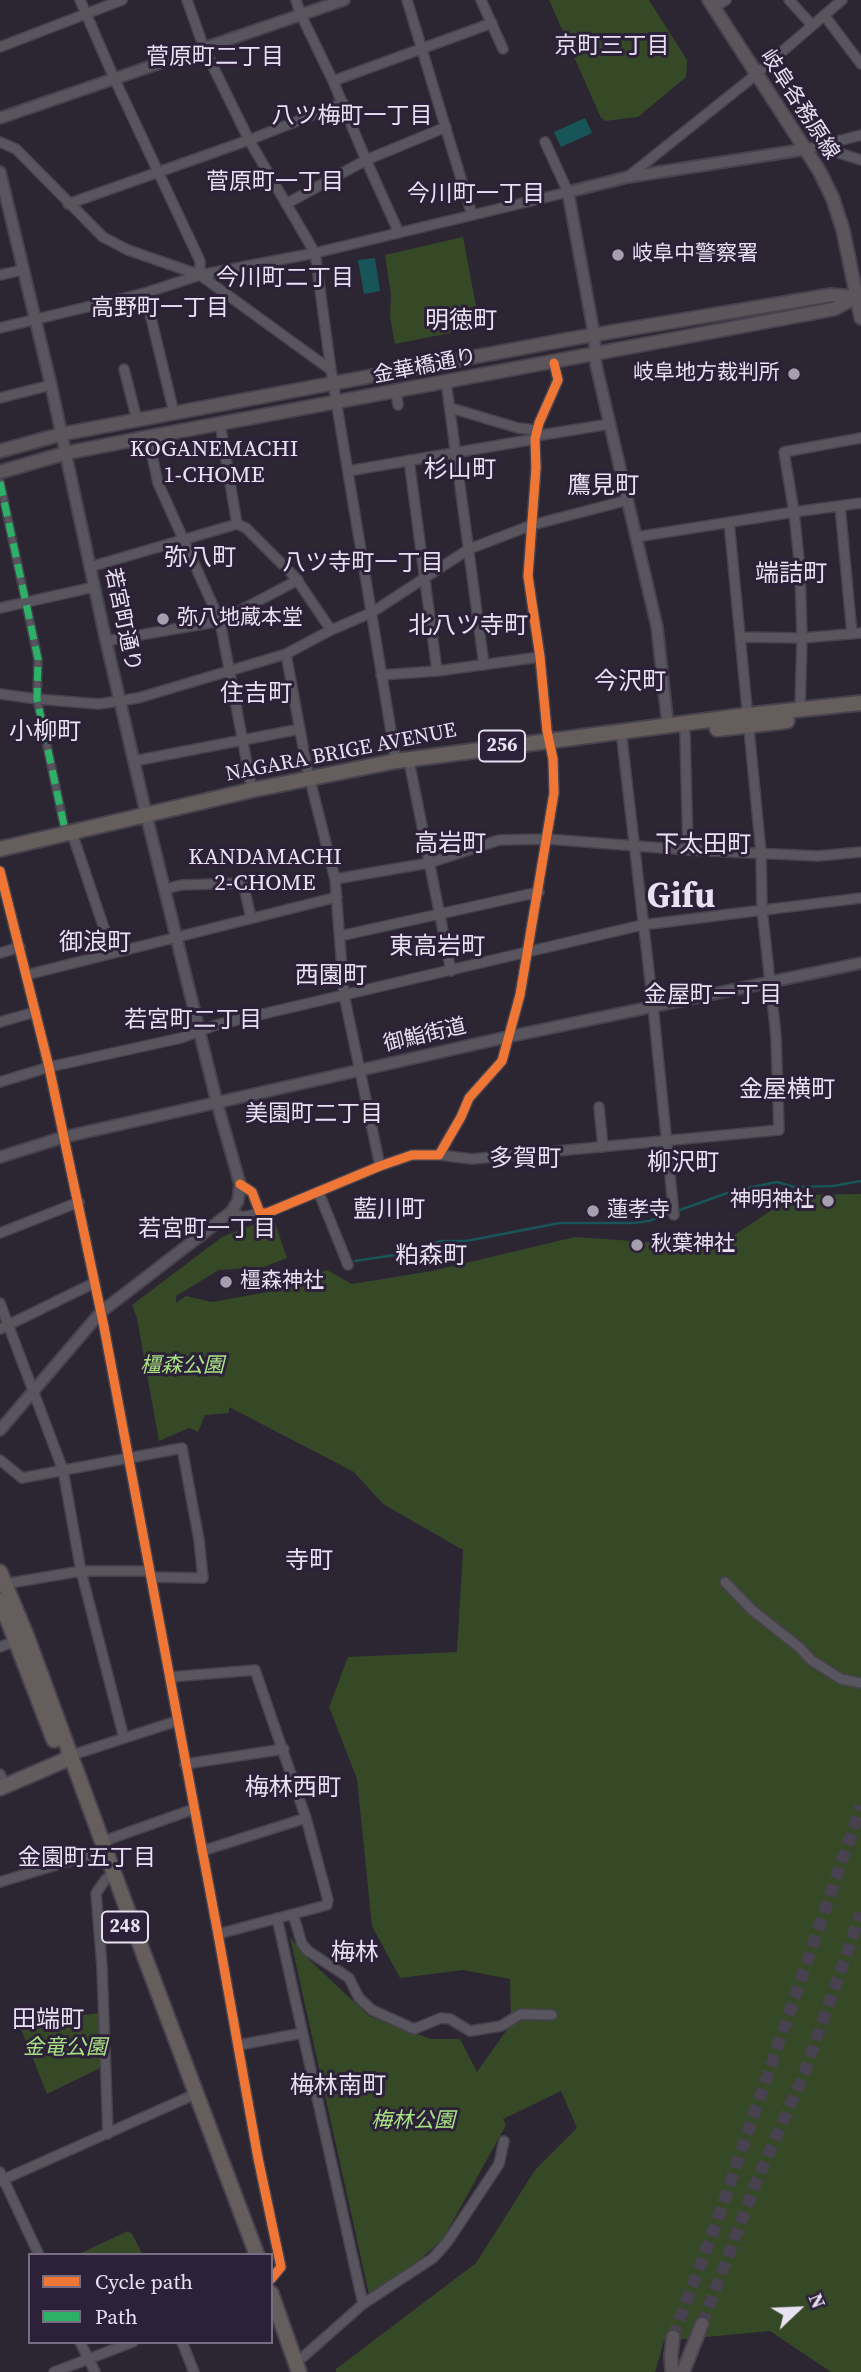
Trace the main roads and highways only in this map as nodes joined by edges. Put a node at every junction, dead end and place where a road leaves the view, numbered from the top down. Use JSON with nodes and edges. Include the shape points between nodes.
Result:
{"nodes":[{"id":1,"x":712,"y":4,"type":"edge"},
{"id":2,"x":858,"y":296,"type":"edge"},
{"id":3,"x":861,"y":318,"type":"edge"},
{"id":4,"x":0,"y":452,"type":"edge"},
{"id":5,"x":0,"y":472,"type":"edge"},
{"id":6,"x":861,"y":703,"type":"edge"},
{"id":7,"x":861,"y":712,"type":"edge"},
{"id":8,"x":749,"y":720,"type":"junction"},
{"id":9,"x":549,"y":744,"type":"junction"},
{"id":10,"x":311,"y":781,"type":"junction"},
{"id":11,"x":148,"y":818,"type":"junction"},
{"id":12,"x":0,"y":849,"type":"edge"},
{"id":13,"x":0,"y":857,"type":"edge"},
{"id":14,"x":2,"y":1578,"type":"edge"},
{"id":15,"x":0,"y":1600,"type":"edge"},
{"id":16,"x":64,"y":1758,"type":"junction"},
{"id":17,"x":1,"y":1781,"type":"edge"},
{"id":18,"x":99,"y":1847,"type":"junction"},
{"id":19,"x":248,"y":2253,"type":"edge"},
{"id":20,"x":256,"y":2253,"type":"edge"},
{"id":21,"x":273,"y":2299,"type":"edge"},
{"id":22,"x":273,"y":2320,"type":"edge"},
{"id":23,"x":702,"y":2323,"type":"tunnel mouth"},
{"id":24,"x":673,"y":2337,"type":"tunnel mouth"},
{"id":25,"x":295,"y":2368,"type":"edge"},
{"id":26,"x":672,"y":2372,"type":"edge"},
{"id":27,"x":683,"y":2372,"type":"edge"}],
"edges":[{"from":1,"to":2,"type":"main road","name":"岐阜各務原線","via":[[756,74],[811,147],[840,220]]},
{"from":2,"to":3,"type":"main road","name":"岐阜各務原線"},
{"from":2,"to":4,"type":"main road","name":"金華橋通り","via":[[831,295],[332,376],[62,434]]},
{"from":2,"to":5,"type":"main road","name":"金華橋通り","via":[[834,309],[446,381],[397,398],[337,403],[66,453]]},
{"from":6,"to":8,"type":"highway","name":"NAGARA BRIGE AVENUE","number":"256"},
{"from":7,"to":8,"type":"highway","name":"NAGARA BRIGE AVENUE","number":"256"},
{"from":8,"to":9,"type":"highway","name":"NAGARA BRIGE AVENUE","number":"256","via":[[668,726]]},
{"from":8,"to":9,"type":"highway","name":"NAGARA BRIGE AVENUE","number":"256","via":[[685,733]]},
{"from":9,"to":10,"type":"highway","name":"NAGARA BRIGE AVENUE","number":"256","via":[[403,763]]},
{"from":10,"to":11,"type":"highway","name":"NAGARA BRIGE AVENUE","number":"256"},
{"from":10,"to":11,"type":"highway","name":"NAGARA BRIGE AVENUE","number":"256","via":[[252,790]]},
{"from":11,"to":12,"type":"highway","name":"NAGARA BRIGE AVENUE","number":"256"},
{"from":11,"to":13,"type":"highway","name":"NAGARA BRIGE AVENUE","number":"256"},
{"from":14,"to":16,"type":"highway","number":"248","via":[[27,1637]]},
{"from":15,"to":16,"type":"highway","number":"248"},
{"from":16,"to":17,"type":"main road"},
{"from":16,"to":18,"type":"highway","number":"248"},
{"from":18,"to":19,"type":"highway","number":"248","via":[[106,1878]]},
{"from":18,"to":20,"type":"highway","number":"248"},
{"from":21,"to":25,"type":"highway"},
{"from":22,"to":25,"type":"highway"},
{"from":23,"to":27,"type":"main road"},
{"from":24,"to":26,"type":"main road"}]}
